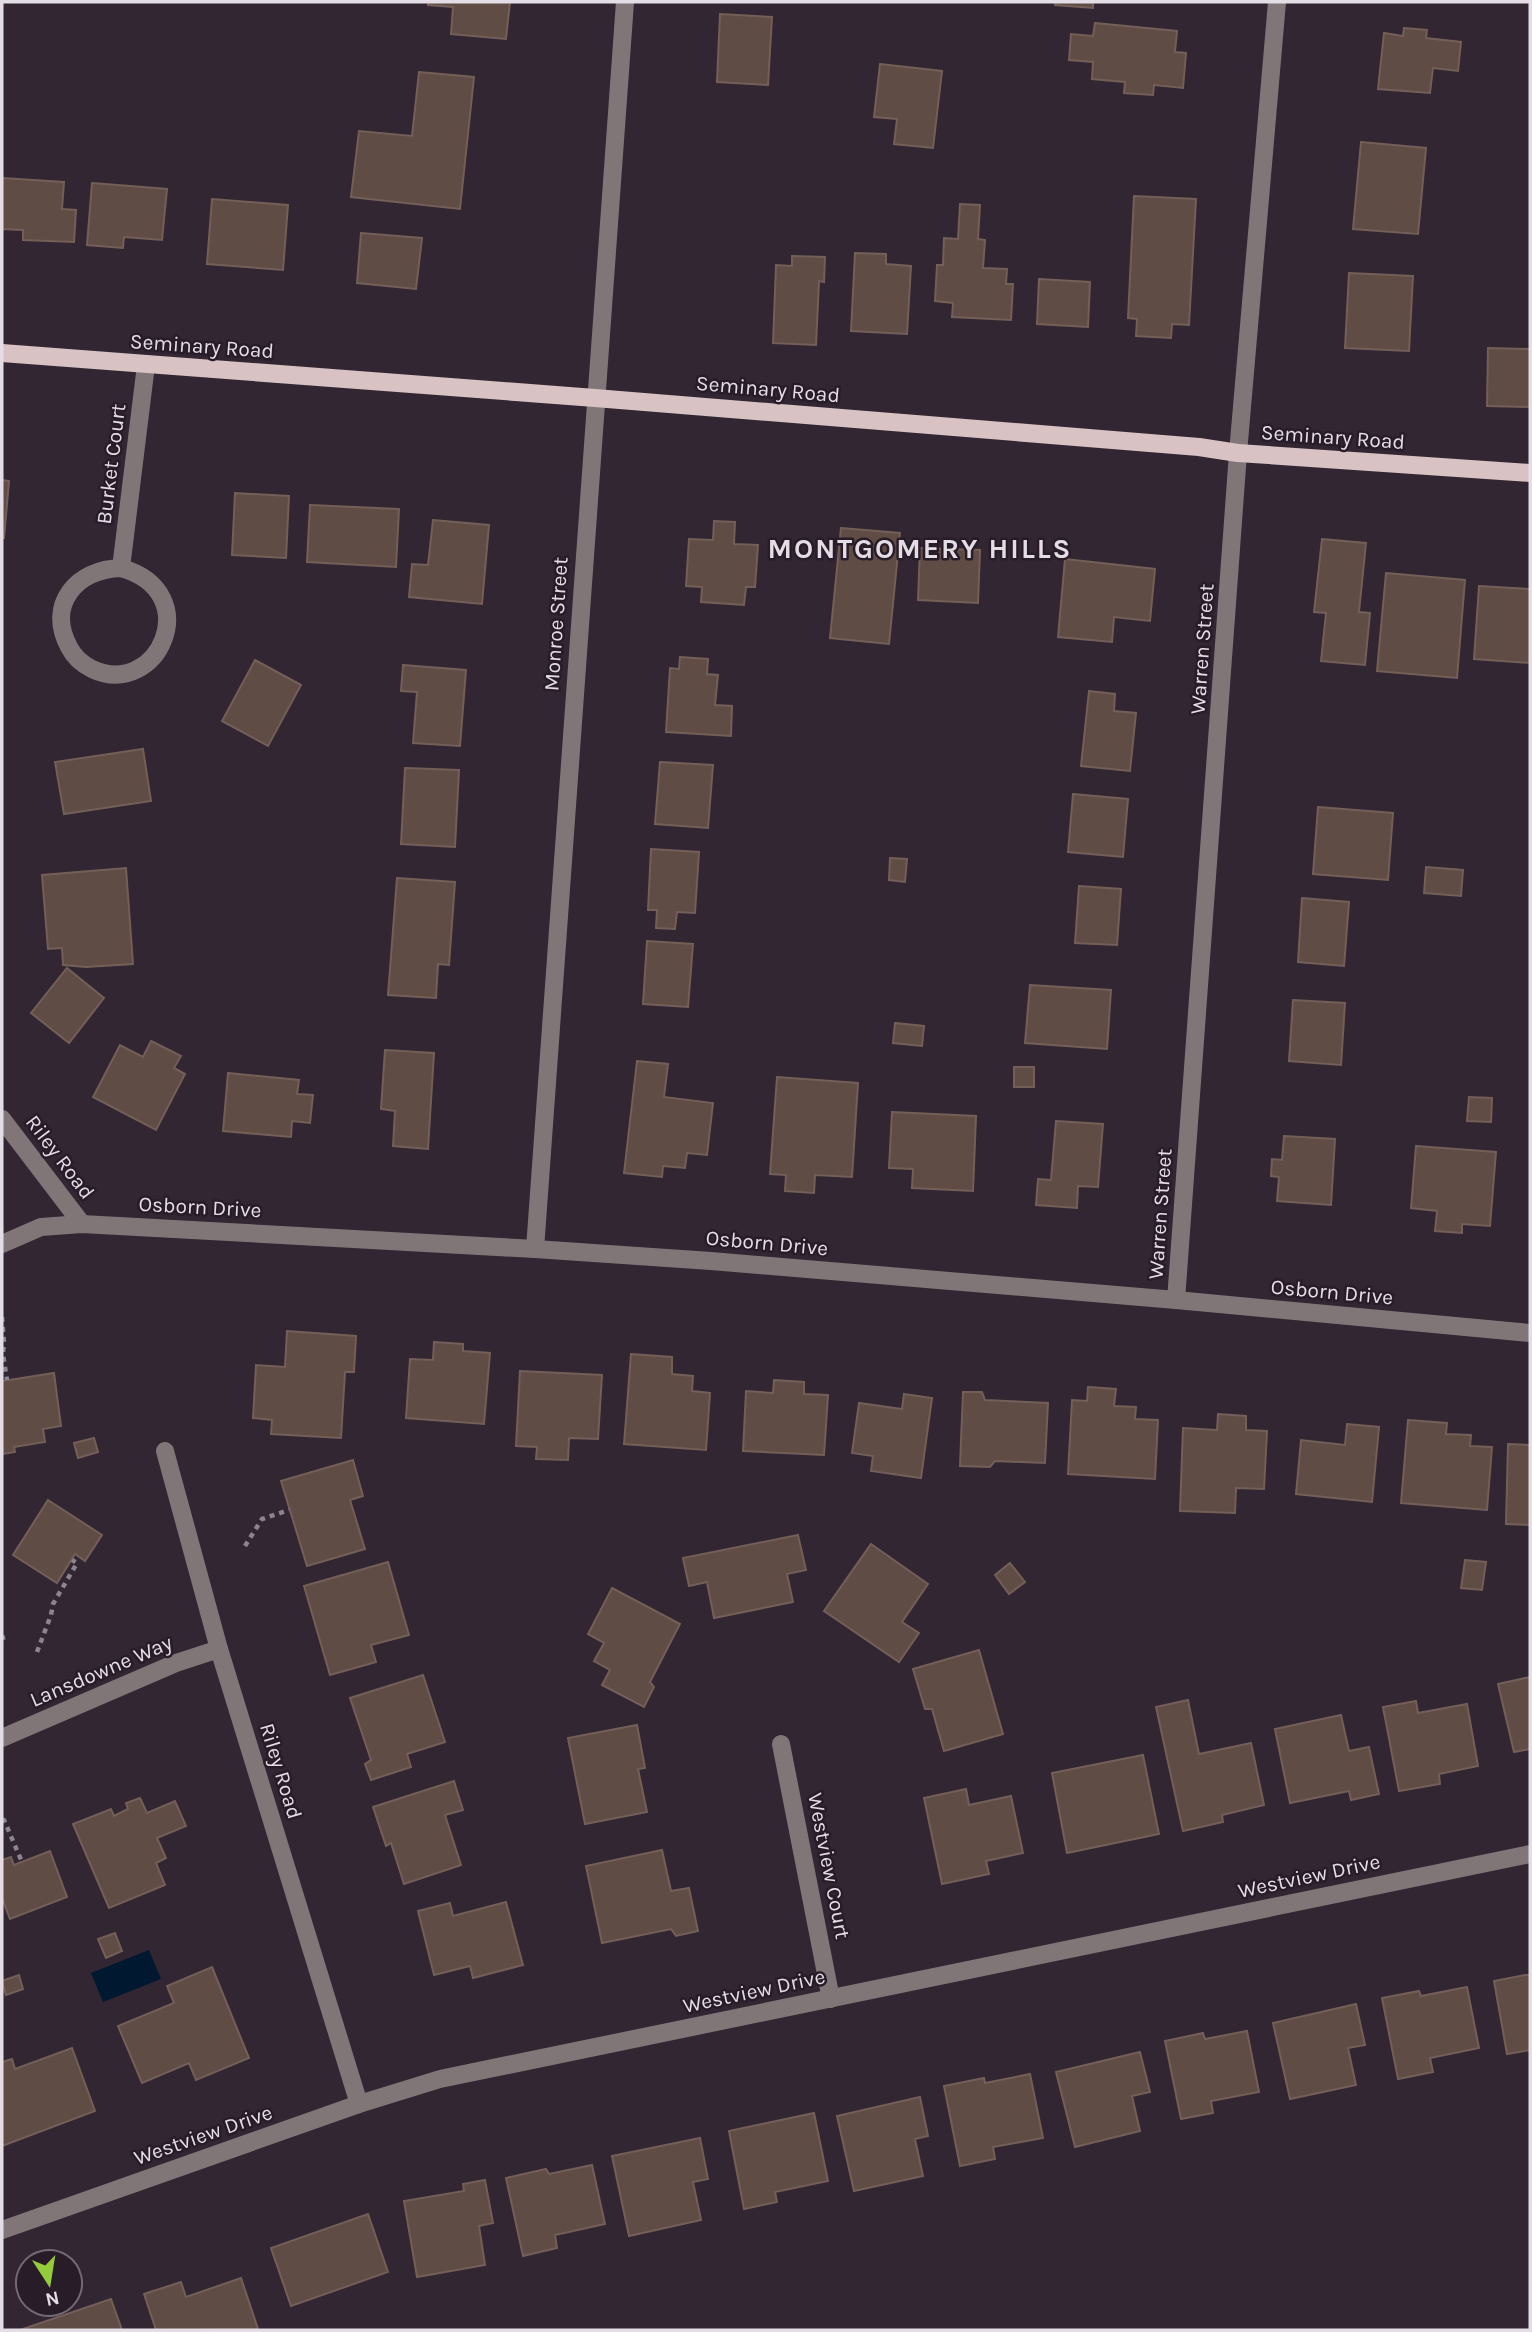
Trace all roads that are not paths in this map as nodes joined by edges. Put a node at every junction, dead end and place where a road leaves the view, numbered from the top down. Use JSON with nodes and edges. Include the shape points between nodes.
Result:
{"nodes":[{"id":1,"x":625,"y":2,"type":"edge"},
{"id":2,"x":1277,"y":2,"type":"edge"},
{"id":3,"x":2,"y":353,"type":"edge"},
{"id":4,"x":146,"y":365,"type":"junction"},
{"id":5,"x":595,"y":398,"type":"junction"},
{"id":6,"x":1238,"y":453,"type":"junction"},
{"id":7,"x":1530,"y":473,"type":"edge"},
{"id":8,"x":121,"y":568,"type":"junction"},
{"id":9,"x":2,"y":1118,"type":"edge"},
{"id":10,"x":82,"y":1224,"type":"junction"},
{"id":11,"x":2,"y":1244,"type":"edge"},
{"id":12,"x":536,"y":1249,"type":"junction"},
{"id":13,"x":1177,"y":1300,"type":"junction"},
{"id":14,"x":1530,"y":1333,"type":"edge"},
{"id":15,"x":164,"y":1451,"type":"dead end"},
{"id":16,"x":219,"y":1649,"type":"junction"},
{"id":17,"x":2,"y":1738,"type":"edge"},
{"id":18,"x":781,"y":1744,"type":"dead end"},
{"id":19,"x":1530,"y":1854,"type":"edge"},
{"id":20,"x":831,"y":1999,"type":"junction"},
{"id":21,"x":359,"y":2104,"type":"junction"},
{"id":22,"x":2,"y":2230,"type":"edge"}],
"edges":[{"from":1,"to":5,"type":"street","name":"Monroe Street"},
{"from":2,"to":6,"type":"street","name":"Warren Street"},
{"from":3,"to":4,"type":"main road","name":"Seminary Road"},
{"from":4,"to":5,"type":"main road","name":"Seminary Road"},
{"from":4,"to":8,"type":"street","name":"Burket Court"},
{"from":5,"to":6,"type":"main road","name":"Seminary Road"},
{"from":5,"to":12,"type":"street","name":"Monroe Street"},
{"from":6,"to":7,"type":"main road","name":"Seminary Road"},
{"from":6,"to":13,"type":"street","name":"Warren Street"},
{"from":8,"to":8,"type":"street","via":[[152,583],[162,597],[167,631],[150,661],[135,670],[100,673],[71,652],[61,620],[73,586],[103,568]]},
{"from":9,"to":10,"type":"street","name":"Riley Road"},
{"from":10,"to":11,"type":"street","name":"Osborn Drive","via":[[41,1227]]},
{"from":10,"to":12,"type":"street","name":"Osborn Drive"},
{"from":12,"to":13,"type":"street","name":"Osborn Drive"},
{"from":13,"to":14,"type":"street","name":"Osborn Drive"},
{"from":15,"to":16,"type":"street","name":"Riley Road"},
{"from":16,"to":17,"type":"street","name":"Lansdowne Way"},
{"from":16,"to":21,"type":"street","name":"Riley Road"},
{"from":18,"to":20,"type":"street","name":"Westview Court"},
{"from":19,"to":20,"type":"street","name":"Westview Drive"},
{"from":20,"to":21,"type":"street","name":"Westview Drive","via":[[440,2079]]},
{"from":21,"to":22,"type":"street","name":"Westview Drive"}]}
